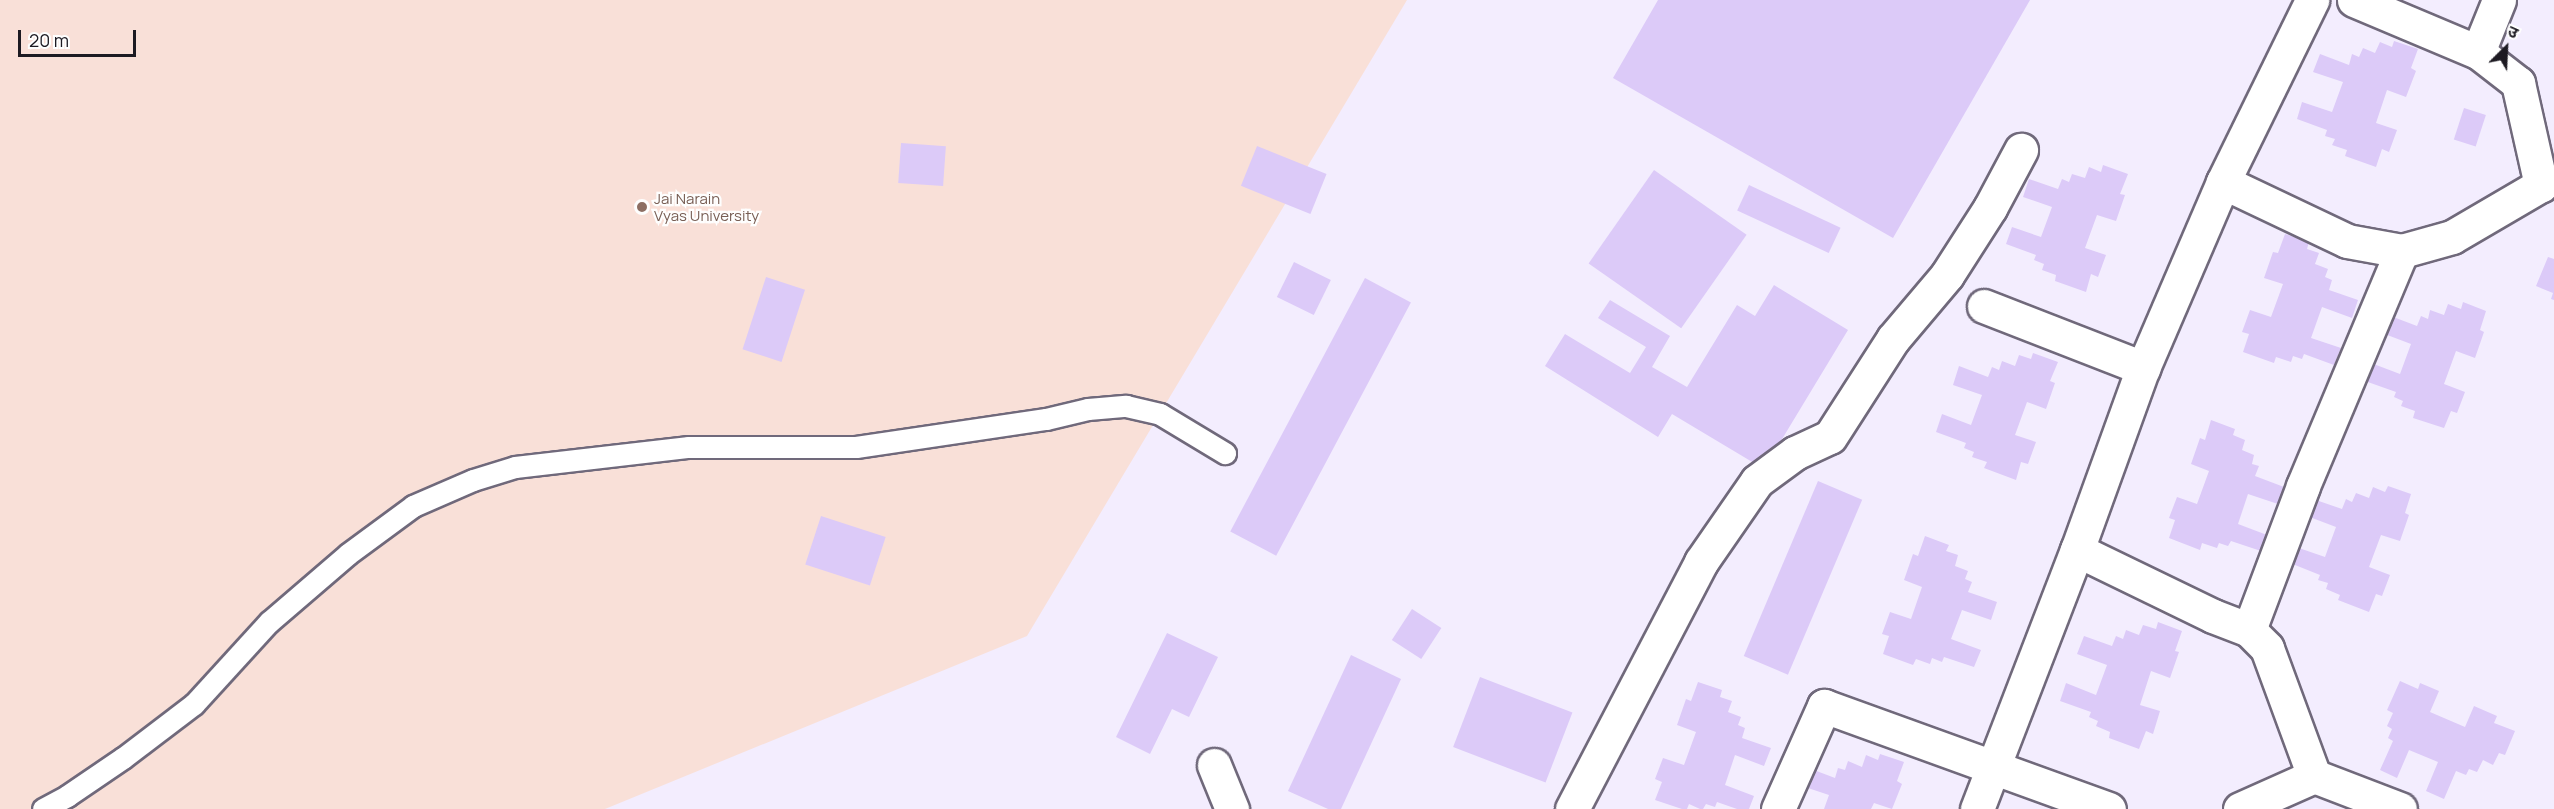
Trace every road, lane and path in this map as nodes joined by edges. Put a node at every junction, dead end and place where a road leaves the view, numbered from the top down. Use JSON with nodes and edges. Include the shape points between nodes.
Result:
{"nodes":[{"id":1,"x":2312,"y":0,"type":"edge"},
{"id":2,"x":2354,"y":0,"type":"edge"},
{"id":3,"x":2499,"y":0,"type":"edge"},
{"id":4,"x":2478,"y":52,"type":"junction"},
{"id":5,"x":2020,"y":150,"type":"dead end"},
{"id":6,"x":2223,"y":183,"type":"junction"},
{"id":7,"x":2547,"y":188,"type":"edge"},
{"id":8,"x":2402,"y":251,"type":"junction"},
{"id":9,"x":1984,"y":306,"type":"dead end"},
{"id":10,"x":2143,"y":368,"type":"junction"},
{"id":11,"x":1225,"y":453,"type":"dead end"},
{"id":12,"x":2077,"y":550,"type":"junction"},
{"id":13,"x":2248,"y":630,"type":"junction"},
{"id":14,"x":1214,"y":765,"type":"dead end"},
{"id":15,"x":1994,"y":765,"type":"junction"},
{"id":16,"x":2313,"y":776,"type":"junction"},
{"id":17,"x":43,"y":809,"type":"edge"},
{"id":18,"x":1232,"y":809,"type":"edge"},
{"id":19,"x":1572,"y":809,"type":"edge"},
{"id":20,"x":1778,"y":809,"type":"edge"},
{"id":21,"x":1977,"y":809,"type":"edge"},
{"id":22,"x":2109,"y":809,"type":"edge"},
{"id":23,"x":2240,"y":809,"type":"edge"},
{"id":24,"x":2400,"y":809,"type":"edge"}],
"edges":[{"from":1,"to":6,"type":"street"},
{"from":2,"to":4,"type":"street"},
{"from":3,"to":4,"type":"street"},
{"from":4,"to":7,"type":"street","via":[[2518,83]]},
{"from":5,"to":19,"type":"street","via":[[1990,208],[1947,275],[1893,339],[1830,437],[1795,453],[1757,481],[1701,562]]},
{"from":6,"to":8,"type":"street","via":[[2347,241]]},
{"from":6,"to":10,"type":"street"},
{"from":7,"to":8,"type":"street","via":[[2452,237]]},
{"from":8,"to":13,"type":"street","via":[[2303,486]]},
{"from":9,"to":10,"type":"street"},
{"from":10,"to":12,"type":"street"},
{"from":11,"to":17,"type":"lane","via":[[1160,414],[1126,406],[856,447],[689,447],[515,467],[413,506],[348,554],[269,622],[194,704],[123,758]]},
{"from":12,"to":13,"type":"street"},
{"from":12,"to":15,"type":"street"},
{"from":13,"to":16,"type":"street","via":[[2267,648]]},
{"from":14,"to":18,"type":"street"},
{"from":15,"to":20,"type":"street","via":[[1824,706]]},
{"from":15,"to":21,"type":"street"},
{"from":15,"to":22,"type":"street"},
{"from":16,"to":23,"type":"street"},
{"from":16,"to":24,"type":"street"}]}
